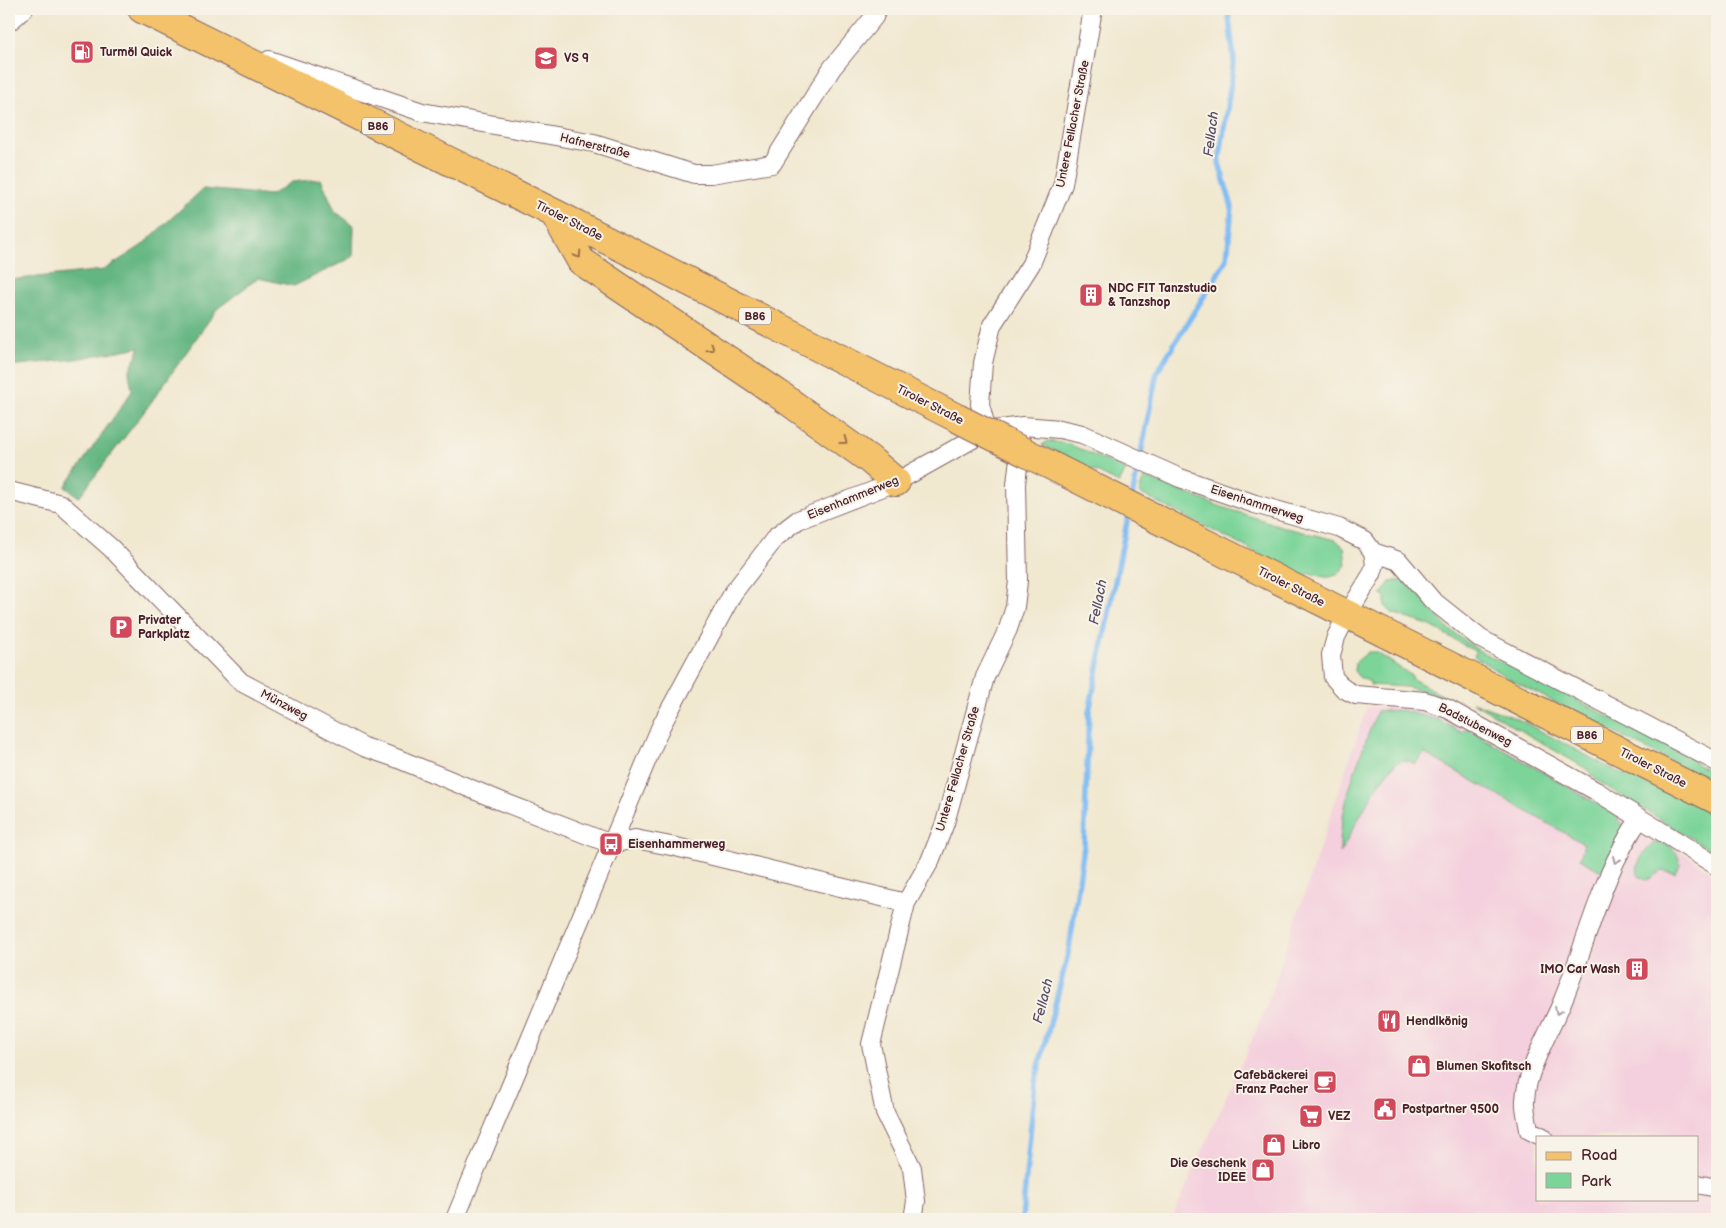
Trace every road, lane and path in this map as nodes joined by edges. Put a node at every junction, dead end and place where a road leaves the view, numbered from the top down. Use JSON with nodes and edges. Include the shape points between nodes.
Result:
{"nodes":[{"id":1,"x":24,"y":9,"type":"edge"},
{"id":2,"x":142,"y":9,"type":"edge"},
{"id":3,"x":877,"y":9,"type":"edge"},
{"id":4,"x":1093,"y":9,"type":"edge"},
{"id":5,"x":9,"y":22,"type":"edge"},
{"id":6,"x":236,"y":56,"type":"junction"},
{"id":7,"x":554,"y":213,"type":"junction"},
{"id":8,"x":1023,"y":426,"type":"junction"},
{"id":9,"x":987,"y":431,"type":"junction"},
{"id":10,"x":896,"y":482,"type":"junction"},
{"id":11,"x":9,"y":491,"type":"edge"},
{"id":12,"x":1373,"y":552,"type":"junction"},
{"id":13,"x":1347,"y":615,"type":"junction"},
{"id":14,"x":1717,"y":762,"type":"edge"},
{"id":15,"x":1717,"y":800,"type":"edge"},
{"id":16,"x":1640,"y":818,"type":"junction"},
{"id":17,"x":611,"y":844,"type":"junction"},
{"id":18,"x":1717,"y":866,"type":"edge"},
{"id":19,"x":906,"y":903,"type":"junction"},
{"id":20,"x":1541,"y":1136,"type":"edge"},
{"id":21,"x":1698,"y":1184,"type":"edge"},
{"id":22,"x":1717,"y":1188,"type":"edge"},
{"id":23,"x":455,"y":1219,"type":"edge"},
{"id":24,"x":913,"y":1219,"type":"edge"}],
"edges":[{"from":1,"to":5,"type":"street"},
{"from":2,"to":6,"type":"main road","name":"Tiroler Straße","number":"B86"},
{"from":3,"to":6,"type":"street","name":"Hafnerstraße","via":[[832,68],[772,164],[711,174],[694,174],[594,143],[422,112],[267,60]]},
{"from":4,"to":9,"type":"street","name":"Untere Fellacher Straße","via":[[1063,184],[1031,264],[992,325],[983,363],[980,404]]},
{"from":6,"to":7,"type":"main road","name":"Tiroler Straße","number":"B86"},
{"from":7,"to":10,"type":"main road","one_way":true,"via":[[581,261],[777,393]]},
{"from":7,"to":13,"type":"main road","name":"Tiroler Straße","number":"B86","bridge":true},
{"from":8,"to":9,"type":"street","name":"Eisenhammerweg"},
{"from":8,"to":12,"type":"street","name":"Eisenhammerweg","via":[[1082,434],[1150,465],[1255,504],[1339,528],[1365,541]]},
{"from":8,"to":19,"type":"street","name":"Untere Fellacher Straße","via":[[1016,484],[1018,581],[1015,606],[1008,629],[985,677],[945,823],[930,861]]},
{"from":9,"to":10,"type":"street","name":"Eisenhammerweg"},
{"from":10,"to":17,"type":"street","name":"Eisenhammerweg","via":[[798,520],[776,537],[732,593],[661,726]]},
{"from":11,"to":17,"type":"street","name":"Münzweg","via":[[61,504],[111,548],[241,682],[364,747]]},
{"from":12,"to":13,"type":"street","via":[[1375,564],[1372,574]]},
{"from":12,"to":14,"type":"street","via":[[1399,561],[1432,600],[1481,639]]},
{"from":13,"to":15,"type":"main road","name":"Tiroler Straße","number":"B86"},
{"from":13,"to":16,"type":"street","name":"Badstubenweg","via":[[1330,655],[1333,677],[1344,689],[1356,695],[1425,701],[1448,709]]},
{"from":16,"to":18,"type":"street","name":"Badstubenweg"},
{"from":16,"to":20,"type":"street","one_way":true,"via":[[1624,841],[1604,885],[1562,1002],[1532,1072],[1524,1100],[1529,1130]]},
{"from":17,"to":19,"type":"street","via":[[635,839],[676,847]]},
{"from":17,"to":23,"type":"street","name":"Eisenhammerweg"},
{"from":19,"to":24,"type":"street","name":"Untere Fellacher Straße","via":[[871,1044],[885,1113],[912,1168],[916,1201]]},
{"from":21,"to":22,"type":"street"}]}
